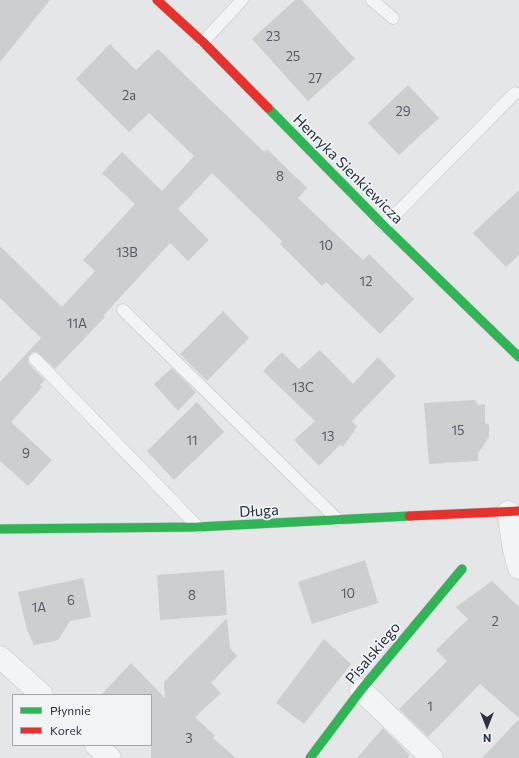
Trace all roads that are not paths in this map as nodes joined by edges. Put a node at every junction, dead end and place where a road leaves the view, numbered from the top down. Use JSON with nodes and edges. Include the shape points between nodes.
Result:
{"nodes":[{"id":1,"x":157,"y":0,"type":"edge"},
{"id":2,"x":242,"y":0,"type":"edge"},
{"id":3,"x":372,"y":0,"type":"edge"},
{"id":4,"x":393,"y":18,"type":"dead end"},
{"id":5,"x":203,"y":42,"type":"junction"},
{"id":6,"x":515,"y":93,"type":"dead end"},
{"id":7,"x":384,"y":226,"type":"junction"},
{"id":8,"x":124,"y":310,"type":"dead end"},
{"id":9,"x":519,"y":357,"type":"edge"},
{"id":10,"x":35,"y":359,"type":"dead end"},
{"id":11,"x":514,"y":512,"type":"edge"},
{"id":12,"x":339,"y":521,"type":"junction"},
{"id":13,"x":198,"y":527,"type":"junction"},
{"id":14,"x":0,"y":529,"type":"edge"},
{"id":15,"x":519,"y":568,"type":"edge"},
{"id":16,"x":462,"y":569,"type":"dead end"},
{"id":17,"x":0,"y":657,"type":"edge"},
{"id":18,"x":361,"y":690,"type":"junction"},
{"id":19,"x":41,"y":694,"type":"edge"},
{"id":20,"x":97,"y":746,"type":"edge"},
{"id":21,"x":110,"y":758,"type":"edge"},
{"id":22,"x":310,"y":758,"type":"edge"},
{"id":23,"x":432,"y":758,"type":"edge"}],
"edges":[{"from":1,"to":5,"type":"street","name":"Henryka Sienkiewicza"},
{"from":2,"to":5,"type":"lane"},
{"from":3,"to":4,"type":"lane"},
{"from":5,"to":7,"type":"street","name":"Henryka Sienkiewicza"},
{"from":6,"to":7,"type":"lane"},
{"from":7,"to":9,"type":"street","name":"Henryka Sienkiewicza"},
{"from":8,"to":12,"type":"lane"},
{"from":10,"to":13,"type":"lane"},
{"from":11,"to":12,"type":"street","name":"Długa"},
{"from":11,"to":15,"type":"street","via":[[514,550]]},
{"from":12,"to":13,"type":"street","name":"Długa"},
{"from":13,"to":14,"type":"street","name":"Długa"},
{"from":16,"to":18,"type":"street","name":"Pisalskiego"},
{"from":17,"to":19,"type":"street"},
{"from":18,"to":22,"type":"street","name":"Pisalskiego"},
{"from":18,"to":23,"type":"street"},
{"from":20,"to":21,"type":"street"}]}
